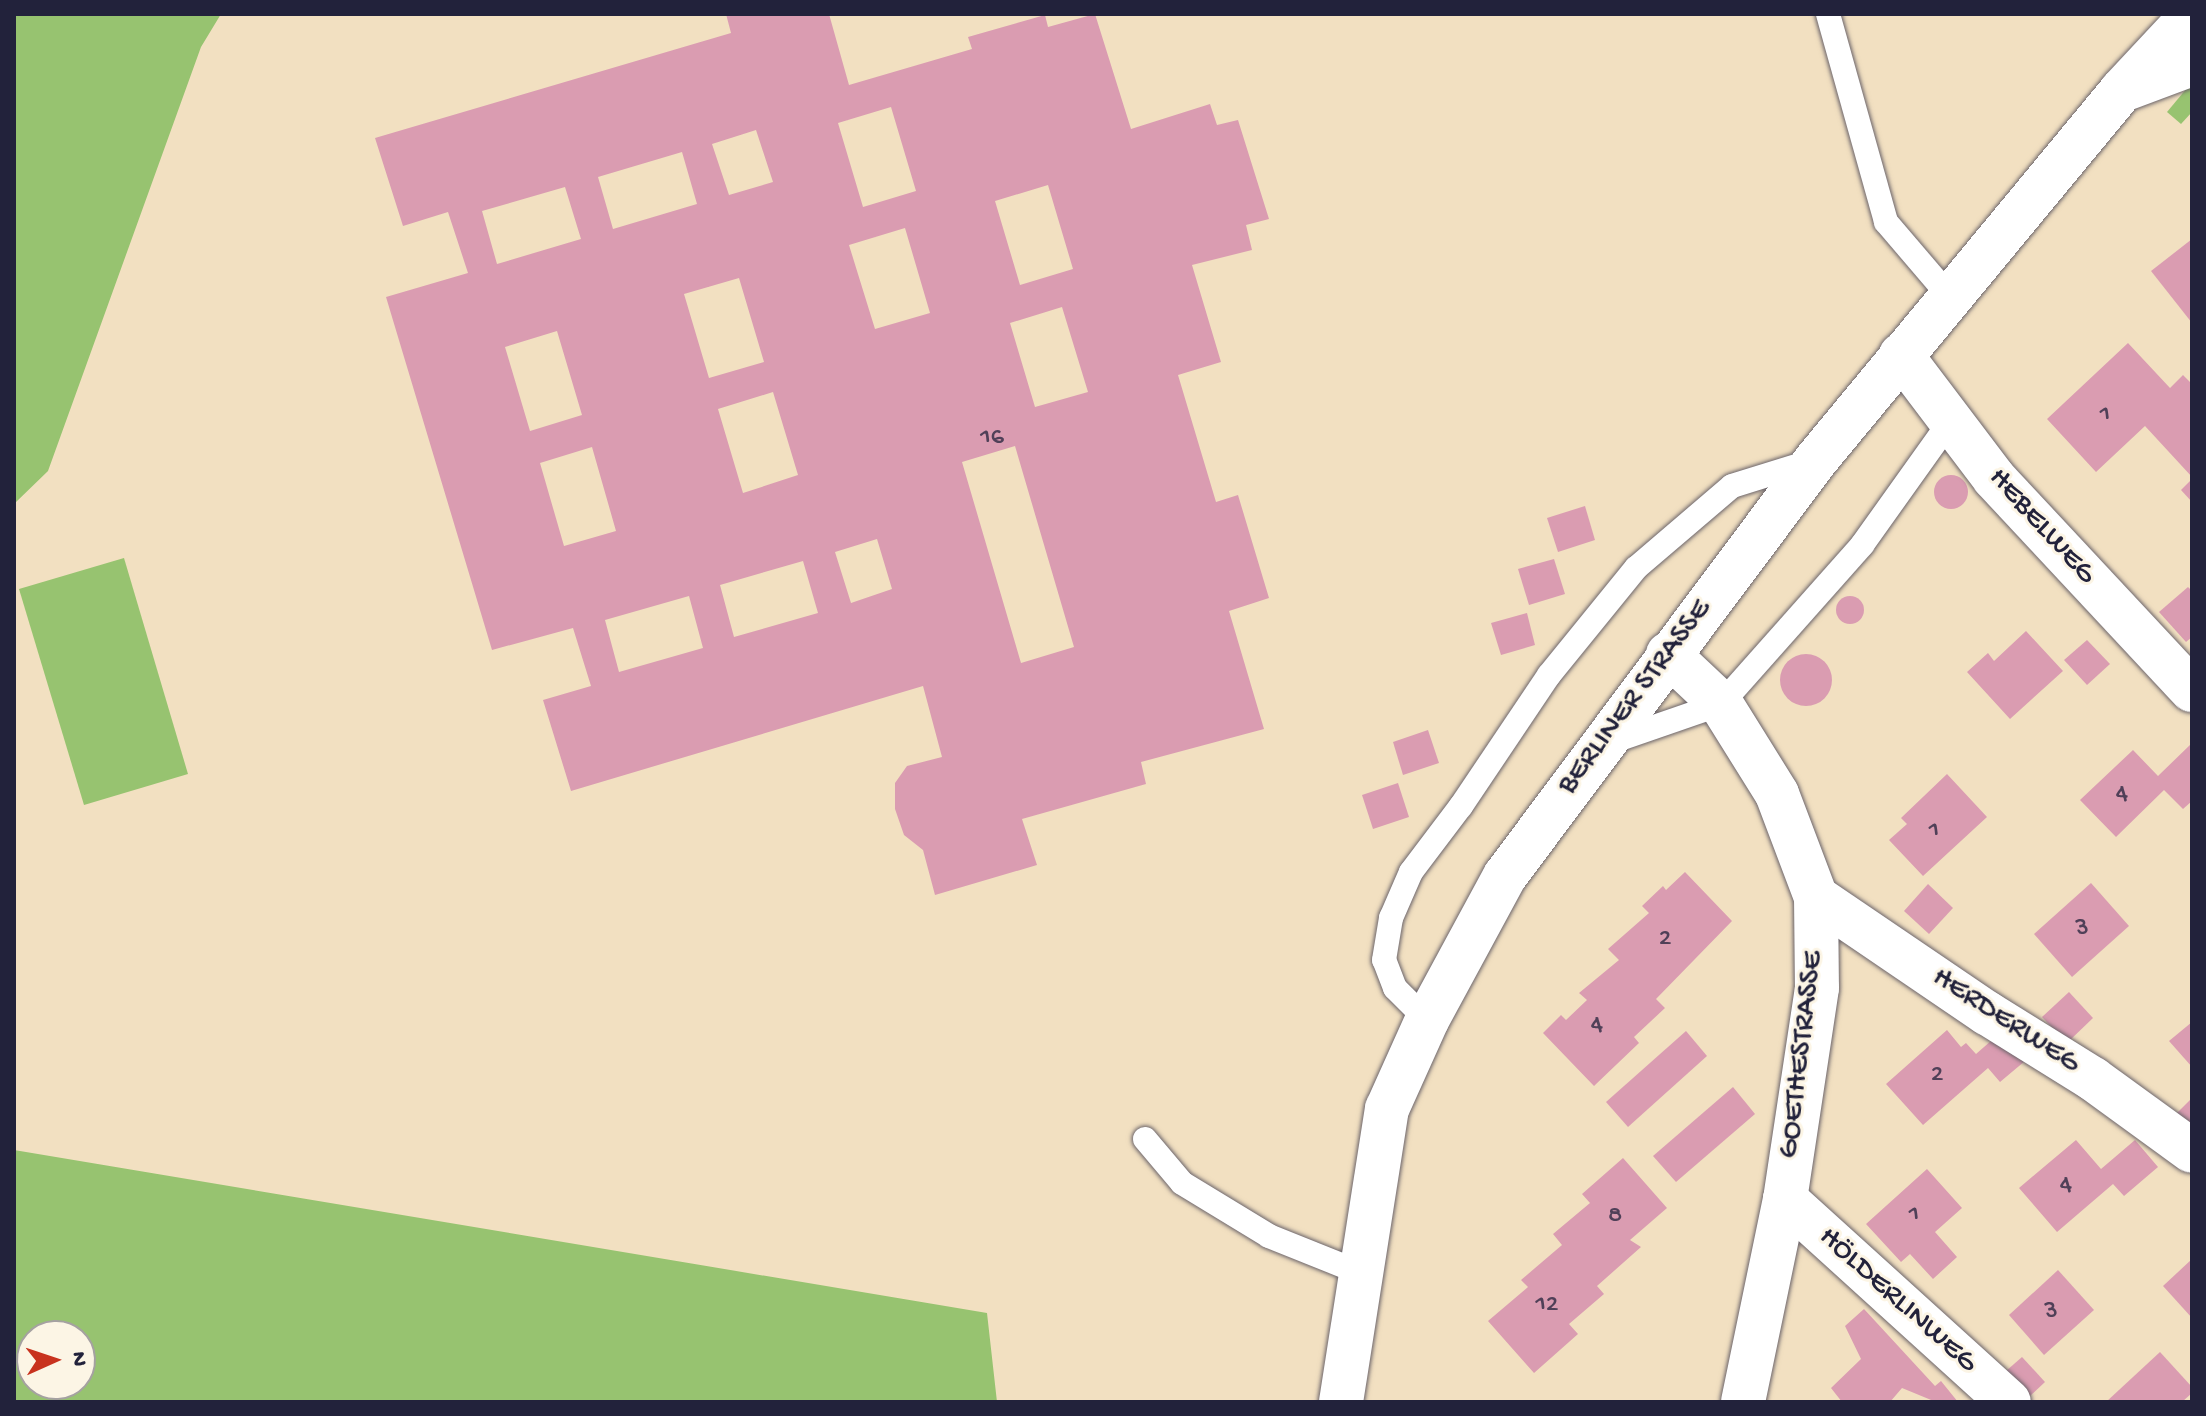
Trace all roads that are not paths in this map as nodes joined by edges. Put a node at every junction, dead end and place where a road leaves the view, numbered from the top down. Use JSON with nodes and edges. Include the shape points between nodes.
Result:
{"nodes":[{"id":1,"x":1828,"y":14,"type":"edge"},
{"id":2,"x":2153,"y":14,"type":"edge"},
{"id":3,"x":2192,"y":15,"type":"edge"},
{"id":4,"x":2192,"y":64,"type":"edge"},
{"id":5,"x":2122,"y":90,"type":"junction"},
{"id":6,"x":1950,"y":297,"type":"junction"},
{"id":7,"x":1901,"y":355,"type":"junction"},
{"id":8,"x":1950,"y":416,"type":"junction"},
{"id":9,"x":1816,"y":460,"type":"junction"},
{"id":10,"x":1668,"y":654,"type":"junction"},
{"id":11,"x":2192,"y":690,"type":"edge"},
{"id":12,"x":1721,"y":704,"type":"junction"},
{"id":13,"x":1600,"y":746,"type":"junction"},
{"id":14,"x":1816,"y":897,"type":"junction"},
{"id":15,"x":1427,"y":1020,"type":"junction"},
{"id":16,"x":1145,"y":1139,"type":"dead end"},
{"id":17,"x":2192,"y":1151,"type":"edge"},
{"id":18,"x":1785,"y":1199,"type":"junction"},
{"id":19,"x":1361,"y":1273,"type":"junction"},
{"id":20,"x":1341,"y":1402,"type":"edge"},
{"id":21,"x":1743,"y":1402,"type":"edge"},
{"id":22,"x":2009,"y":1402,"type":"edge"}],
"edges":[{"from":1,"to":6,"type":"lane","via":[[1886,222]]},
{"from":2,"to":5,"type":"street","via":[[2128,53]]},
{"from":3,"to":5,"type":"street","name":"BERLINER STRASSE"},
{"from":4,"to":5,"type":"street","name":"BERLINER STRASSE"},
{"from":5,"to":6,"type":"street","name":"BERLINER STRASSE"},
{"from":6,"to":7,"type":"street","name":"BERLINER STRASSE"},
{"from":7,"to":8,"type":"street","name":"HEBELWEG"},
{"from":7,"to":9,"type":"street","name":"BERLINER STRASSE"},
{"from":8,"to":11,"type":"street","name":"HEBELWEG","via":[[1994,478]]},
{"from":8,"to":12,"type":"lane","via":[[1862,545]]},
{"from":9,"to":10,"type":"street","name":"BERLINER STRASSE"},
{"from":9,"to":15,"type":"lane","via":[[1732,486],[1636,568],[1549,675],[1411,872],[1391,918],[1384,960],[1395,988]]},
{"from":10,"to":12,"type":"street","name":"GOETHESTRASSE"},
{"from":10,"to":13,"type":"street","name":"BERLINER STRASSE"},
{"from":12,"to":13,"type":"lane"},
{"from":12,"to":14,"type":"street","name":"GOETHESTRASSE","via":[[1777,794]]},
{"from":13,"to":15,"type":"street","name":"BERLINER STRASSE","via":[[1505,876]]},
{"from":14,"to":17,"type":"street","name":"HERDERWEG","via":[[2093,1079]]},
{"from":14,"to":18,"type":"street","name":"GOETHESTRASSE","via":[[1817,988]]},
{"from":15,"to":19,"type":"street","name":"BERLINER STRASSE","via":[[1387,1109]]},
{"from":16,"to":19,"type":"lane","via":[[1182,1183],[1269,1236]]},
{"from":18,"to":21,"type":"street","name":"GOETHESTRASSE"},
{"from":18,"to":22,"type":"street","name":"HÖLDERLINWEG"},
{"from":19,"to":20,"type":"street","name":"BERLINER STRASSE"}]}
